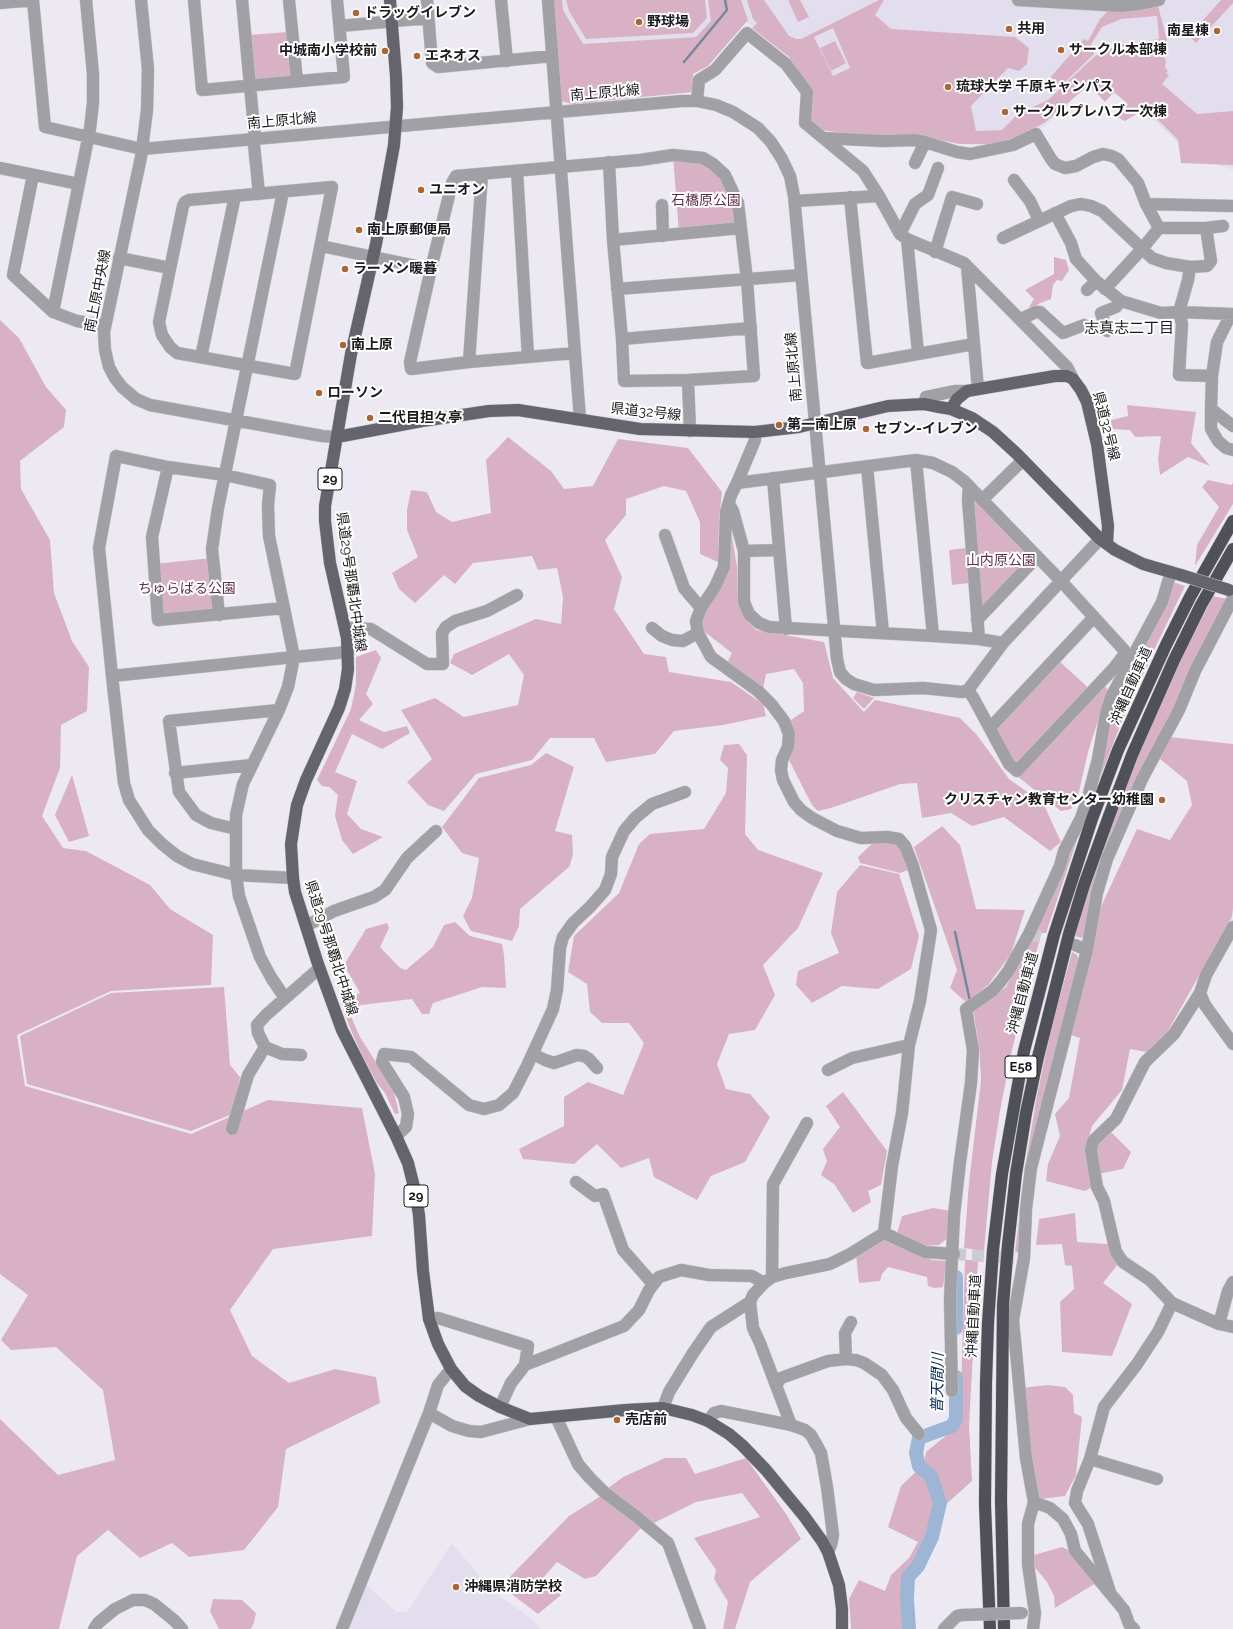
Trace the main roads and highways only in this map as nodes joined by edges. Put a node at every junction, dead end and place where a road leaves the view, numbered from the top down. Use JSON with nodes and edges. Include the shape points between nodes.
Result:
{"nodes":[{"id":1,"x":390,"y":0,"type":"edge"},
{"id":2,"x":951,"y":409,"type":"junction"},
{"id":3,"x":337,"y":437,"type":"junction"},
{"id":4,"x":1233,"y":521,"type":"edge"},
{"id":5,"x":1103,"y":542,"type":"junction"},
{"id":6,"x":1233,"y":549,"type":"edge"},
{"id":7,"x":1232,"y":593,"type":"edge"},
{"id":8,"x":842,"y":1629,"type":"edge"},
{"id":9,"x":990,"y":1629,"type":"edge"},
{"id":10,"x":1004,"y":1629,"type":"edge"}],
"edges":[{"from":1,"to":3,"type":"main road","name":"県道29号那覇北中城線","number":"29","via":[[396,76],[396,126],[385,198],[351,354]]},
{"from":2,"to":3,"type":"main road","name":"県道32号線","via":[[924,404],[888,406],[814,424],[755,432],[640,429],[518,410],[489,411]]},
{"from":2,"to":5,"type":"main road","name":"県道32号線","via":[[983,424],[1003,440]]},
{"from":2,"to":5,"type":"main road","name":"県道32号線","via":[[957,399],[972,390],[1055,376],[1073,379],[1087,402],[1097,444],[1108,526]]},
{"from":3,"to":8,"type":"main road","name":"県道29号那覇北中城線","number":"29","via":[[325,506],[325,521],[330,563],[346,629],[347,678],[339,708],[297,805],[291,844],[293,878],[320,970],[348,1045],[408,1163],[419,1215],[429,1319],[438,1344],[451,1369],[470,1390],[500,1407],[530,1419],[663,1408],[708,1421],[728,1434],[754,1457],[804,1516],[828,1552],[838,1585]]},
{"from":4,"to":9,"type":"highway","name":"沖縄自動車道","number":"E58","via":[[1190,597],[1118,750],[1092,819],[1054,935],[1024,1051],[1002,1174],[988,1315],[985,1505]]},
{"from":5,"to":7,"type":"main road","name":"県道32号線","bridge":true,"via":[[1143,564]]},
{"from":6,"to":10,"type":"highway","name":"沖縄自動車道","number":"E58","via":[[1174,660],[1108,816],[1069,934],[1026,1113],[1016,1174],[1003,1305],[1001,1500]]}]}
